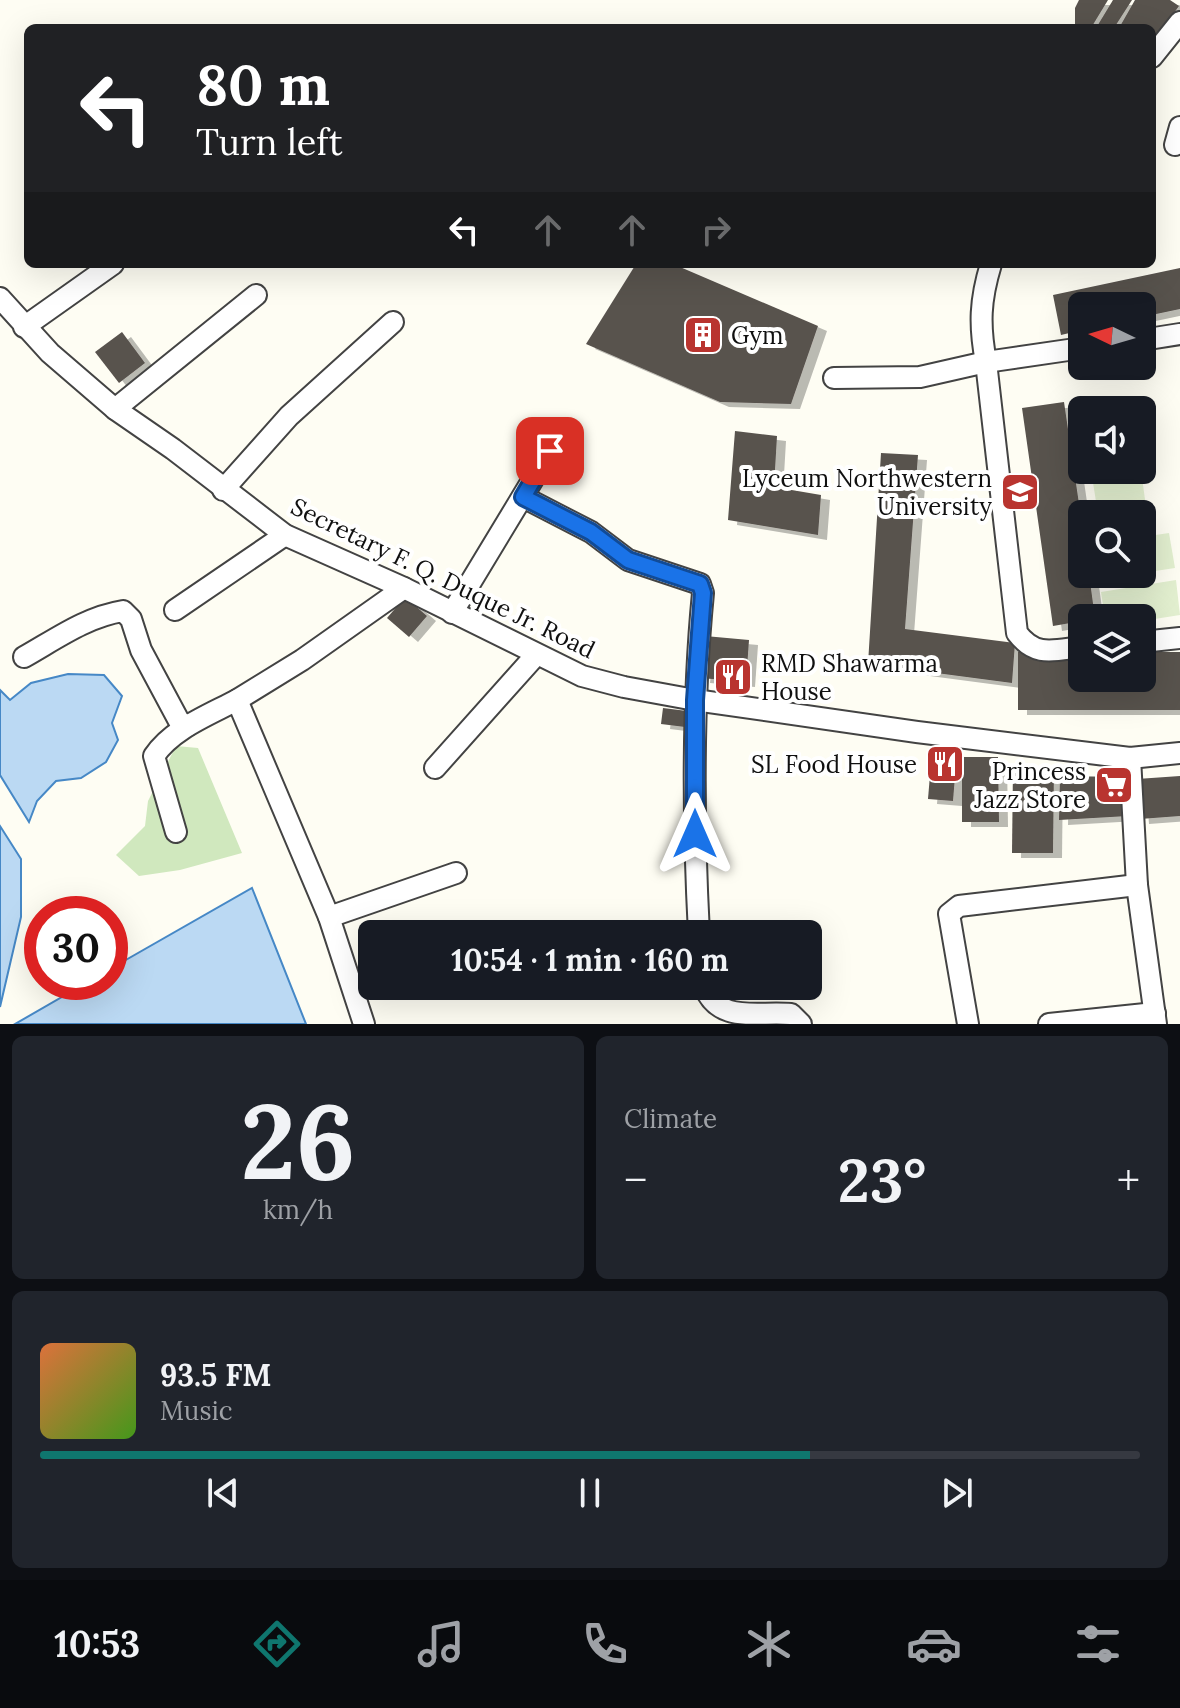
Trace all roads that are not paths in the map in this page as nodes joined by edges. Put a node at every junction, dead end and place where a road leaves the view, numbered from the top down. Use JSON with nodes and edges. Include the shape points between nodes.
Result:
{"nodes":[{"id":1,"x":1180,"y":22,"type":"edge"},
{"id":2,"x":1156,"y":52,"type":"edge"},
{"id":3,"x":105,"y":268,"type":"edge"},
{"id":4,"x":990,"y":268,"type":"edge"},
{"id":5,"x":256,"y":295,"type":"dead end"},
{"id":6,"x":9,"y":313,"type":"edge"},
{"id":7,"x":393,"y":322,"type":"dead end"},
{"id":8,"x":1180,"y":334,"type":"edge"},
{"id":9,"x":1156,"y":338,"type":"edge"},
{"id":10,"x":1068,"y":350,"type":"edge"},
{"id":11,"x":986,"y":362,"type":"junction"},
{"id":12,"x":834,"y":378,"type":"dead end"},
{"id":13,"x":115,"y":409,"type":"junction"},
{"id":14,"x":550,"y":451,"type":"dead end"},
{"id":15,"x":223,"y":490,"type":"junction"},
{"id":16,"x":523,"y":497,"type":"junction"},
{"id":17,"x":285,"y":535,"type":"junction"},
{"id":18,"x":404,"y":588,"type":"junction"},
{"id":19,"x":175,"y":610,"type":"dead end"},
{"id":20,"x":452,"y":613,"type":"junction"},
{"id":21,"x":1180,"y":638,"type":"edge"},
{"id":22,"x":1156,"y":641,"type":"edge"},
{"id":23,"x":1068,"y":648,"type":"edge"},
{"id":24,"x":536,"y":655,"type":"junction"},
{"id":25,"x":24,"y":657,"type":"dead end"},
{"id":26,"x":237,"y":700,"type":"junction"},
{"id":27,"x":695,"y":700,"type":"junction"},
{"id":28,"x":187,"y":726,"type":"junction"},
{"id":29,"x":1180,"y":753,"type":"edge"},
{"id":30,"x":1130,"y":758,"type":"junction"},
{"id":31,"x":435,"y":768,"type":"dead end"},
{"id":32,"x":176,"y":832,"type":"dead end"},
{"id":33,"x":456,"y":873,"type":"dead end"},
{"id":34,"x":1137,"y":885,"type":"junction"},
{"id":35,"x":329,"y":917,"type":"junction"},
{"id":36,"x":698,"y":920,"type":"edge"},
{"id":37,"x":710,"y":1000,"type":"edge"},
{"id":38,"x":1156,"y":1018,"type":"edge"},
{"id":39,"x":364,"y":1024,"type":"edge"},
{"id":40,"x":801,"y":1024,"type":"edge"},
{"id":41,"x":968,"y":1024,"type":"edge"},
{"id":42,"x":1049,"y":1024,"type":"edge"}],
"edges":[{"from":1,"to":2,"type":"street"},
{"from":3,"to":6,"type":"street"},
{"from":4,"to":11,"type":"street","via":[[980,332]]},
{"from":5,"to":13,"type":"street"},
{"from":6,"to":13,"type":"street","name":"Secretary F. Q. Duque Jr. Road"},
{"from":7,"to":15,"type":"street","via":[[289,416]]},
{"from":8,"to":9,"type":"street"},
{"from":10,"to":11,"type":"street"},
{"from":11,"to":12,"type":"street","via":[[920,377]]},
{"from":11,"to":23,"type":"street","via":[[1017,633],[1039,651]]},
{"from":13,"to":15,"type":"street","name":"Secretary F. Q. Duque Jr. Road"},
{"from":14,"to":16,"type":"street"},
{"from":15,"to":17,"type":"street","name":"Secretary F. Q. Duque Jr. Road"},
{"from":16,"to":20,"type":"street"},
{"from":16,"to":27,"type":"street","via":[[591,532],[628,560],[700,584]]},
{"from":17,"to":18,"type":"street","name":"Secretary F. Q. Duque Jr. Road"},
{"from":17,"to":19,"type":"street"},
{"from":18,"to":20,"type":"street","name":"Secretary F. Q. Duque Jr. Road"},
{"from":18,"to":26,"type":"street"},
{"from":20,"to":24,"type":"street","name":"Secretary F. Q. Duque Jr. Road"},
{"from":21,"to":22,"type":"street"},
{"from":24,"to":27,"type":"street","name":"Secretary F. Q. Duque Jr. Road","via":[[582,676]]},
{"from":24,"to":31,"type":"street"},
{"from":25,"to":28,"type":"street","via":[[79,625],[123,611],[179,721]]},
{"from":26,"to":28,"type":"street"},
{"from":26,"to":35,"type":"street"},
{"from":27,"to":30,"type":"street","name":"Secretary F. Q. Duque Jr. Road"},
{"from":27,"to":36,"type":"street"},
{"from":28,"to":32,"type":"street","via":[[154,756]]},
{"from":29,"to":30,"type":"street","name":"Secretary F. Q. Duque Jr. Road"},
{"from":30,"to":34,"type":"street"},
{"from":33,"to":35,"type":"street"},
{"from":34,"to":38,"type":"street"},
{"from":34,"to":41,"type":"street","via":[[959,906],[949,914]]},
{"from":35,"to":39,"type":"street"},
{"from":37,"to":40,"type":"street","via":[[731,1014],[791,1014]]},
{"from":38,"to":42,"type":"street"}]}
